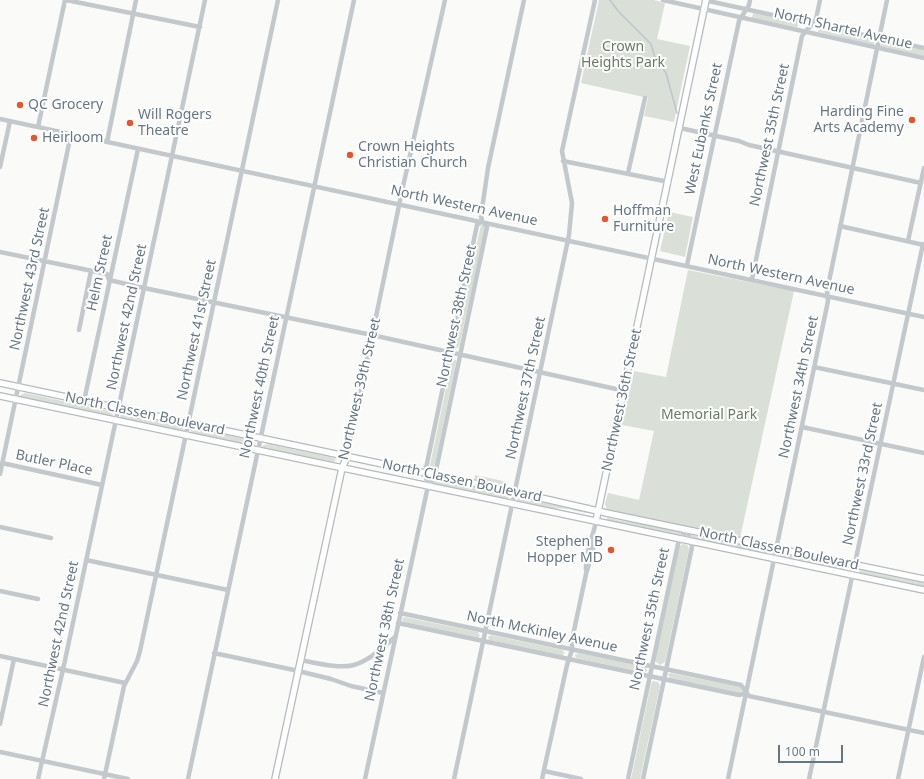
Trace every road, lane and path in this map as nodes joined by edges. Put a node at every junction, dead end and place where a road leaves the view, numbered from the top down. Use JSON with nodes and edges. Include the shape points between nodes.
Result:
{"nodes":[{"id":1,"x":65,"y":0,"type":"edge"},
{"id":2,"x":136,"y":0,"type":"edge"},
{"id":3,"x":205,"y":0,"type":"edge"},
{"id":4,"x":278,"y":0,"type":"edge"},
{"id":5,"x":354,"y":0,"type":"edge"},
{"id":6,"x":445,"y":0,"type":"edge"},
{"id":7,"x":524,"y":0,"type":"edge"},
{"id":8,"x":595,"y":0,"type":"edge"},
{"id":9,"x":663,"y":0,"type":"edge"},
{"id":10,"x":705,"y":0,"type":"edge"},
{"id":11,"x":750,"y":0,"type":"edge"},
{"id":12,"x":820,"y":0,"type":"edge"},
{"id":13,"x":886,"y":0,"type":"edge"},
{"id":14,"x":704,"y":9,"type":"junction"},
{"id":15,"x":746,"y":9,"type":"junction"},
{"id":16,"x":133,"y":13,"type":"junction"},
{"id":17,"x":741,"y":17,"type":"junction"},
{"id":18,"x":812,"y":24,"type":"junction"},
{"id":19,"x":200,"y":27,"type":"junction"},
{"id":20,"x":806,"y":31,"type":"junction"},
{"id":21,"x":878,"y":38,"type":"junction"},
{"id":22,"x":877,"y":47,"type":"junction"},
{"id":23,"x":924,"y":48,"type":"edge"},
{"id":24,"x":924,"y":58,"type":"edge"},
{"id":25,"x":644,"y":98,"type":"dead end"},
{"id":26,"x":0,"y":119,"type":"edge"},
{"id":27,"x":10,"y":121,"type":"junction"},
{"id":28,"x":38,"y":127,"type":"junction"},
{"id":29,"x":680,"y":128,"type":"junction"},
{"id":30,"x":71,"y":134,"type":"junction"},
{"id":31,"x":714,"y":136,"type":"junction"},
{"id":32,"x":107,"y":142,"type":"junction"},
{"id":33,"x":138,"y":149,"type":"junction"},
{"id":34,"x":778,"y":152,"type":"junction"},
{"id":35,"x":172,"y":156,"type":"junction"},
{"id":36,"x":563,"y":161,"type":"junction"},
{"id":37,"x":0,"y":167,"type":"edge"},
{"id":38,"x":852,"y":168,"type":"junction"},
{"id":39,"x":924,"y":168,"type":"edge"},
{"id":40,"x":242,"y":171,"type":"junction"},
{"id":41,"x":628,"y":173,"type":"junction"},
{"id":42,"x":669,"y":182,"type":"junction"},
{"id":43,"x":921,"y":183,"type":"junction"},
{"id":44,"x":314,"y":186,"type":"junction"},
{"id":45,"x":400,"y":204,"type":"junction"},
{"id":46,"x":482,"y":221,"type":"junction"},
{"id":47,"x":840,"y":226,"type":"junction"},
{"id":48,"x":568,"y":240,"type":"junction"},
{"id":49,"x":908,"y":241,"type":"junction"},
{"id":50,"x":924,"y":244,"type":"edge"},
{"id":51,"x":0,"y":252,"type":"edge"},
{"id":52,"x":652,"y":257,"type":"junction"},
{"id":53,"x":45,"y":262,"type":"junction"},
{"id":54,"x":687,"y":265,"type":"junction"},
{"id":55,"x":91,"y":271,"type":"junction"},
{"id":56,"x":752,"y":279,"type":"junction"},
{"id":57,"x":109,"y":280,"type":"junction"},
{"id":58,"x":144,"y":288,"type":"junction"},
{"id":59,"x":827,"y":296,"type":"junction"},
{"id":60,"x":214,"y":303,"type":"junction"},
{"id":61,"x":909,"y":314,"type":"junction"},
{"id":62,"x":924,"y":317,"type":"edge"},
{"id":63,"x":286,"y":318,"type":"junction"},
{"id":64,"x":79,"y":330,"type":"dead end"},
{"id":65,"x":372,"y":335,"type":"junction"},
{"id":66,"x":450,"y":353,"type":"junction"},
{"id":67,"x":460,"y":355,"type":"junction"},
{"id":68,"x":814,"y":367,"type":"junction"},
{"id":69,"x":540,"y":372,"type":"junction"},
{"id":70,"x":0,"y":383,"type":"edge"},
{"id":71,"x":894,"y":384,"type":"junction"},
{"id":72,"x":19,"y":387,"type":"junction"},
{"id":73,"x":625,"y":390,"type":"junction"},
{"id":74,"x":924,"y":390,"type":"edge"},
{"id":75,"x":0,"y":396,"type":"edge"},
{"id":76,"x":16,"y":400,"type":"junction"},
{"id":77,"x":84,"y":401,"type":"junction"},
{"id":78,"x":118,"y":408,"type":"junction"},
{"id":79,"x":116,"y":421,"type":"junction"},
{"id":80,"x":189,"y":423,"type":"junction"},
{"id":81,"x":802,"y":427,"type":"junction"},
{"id":82,"x":186,"y":436,"type":"junction"},
{"id":83,"x":260,"y":438,"type":"junction"},
{"id":84,"x":881,"y":444,"type":"junction"},
{"id":85,"x":258,"y":450,"type":"junction"},
{"id":86,"x":924,"y":453,"type":"edge"},
{"id":87,"x":347,"y":457,"type":"junction"},
{"id":88,"x":2,"y":463,"type":"junction"},
{"id":89,"x":342,"y":468,"type":"junction"},
{"id":90,"x":425,"y":473,"type":"junction"},
{"id":91,"x":0,"y":474,"type":"edge"},
{"id":92,"x":435,"y":475,"type":"junction"},
{"id":93,"x":102,"y":485,"type":"junction"},
{"id":94,"x":428,"y":486,"type":"junction"},
{"id":95,"x":515,"y":492,"type":"junction"},
{"id":96,"x":512,"y":504,"type":"junction"},
{"id":97,"x":599,"y":511,"type":"junction"},
{"id":98,"x":596,"y":521,"type":"junction"},
{"id":99,"x":0,"y":527,"type":"edge"},
{"id":100,"x":687,"y":529,"type":"junction"},
{"id":101,"x":51,"y":538,"type":"dead end"},
{"id":102,"x":681,"y":539,"type":"junction"},
{"id":103,"x":690,"y":541,"type":"junction"},
{"id":104,"x":776,"y":548,"type":"junction"},
{"id":105,"x":774,"y":559,"type":"junction"},
{"id":106,"x":86,"y":560,"type":"junction"},
{"id":107,"x":854,"y":565,"type":"junction"},
{"id":108,"x":156,"y":575,"type":"junction"},
{"id":109,"x":852,"y":576,"type":"junction"},
{"id":110,"x":924,"y":579,"type":"edge"},
{"id":111,"x":228,"y":590,"type":"junction"},
{"id":112,"x":924,"y":590,"type":"edge"},
{"id":113,"x":0,"y":591,"type":"edge"},
{"id":114,"x":38,"y":599,"type":"dead end"},
{"id":115,"x":400,"y":613,"type":"junction"},
{"id":116,"x":398,"y":623,"type":"junction"},
{"id":117,"x":485,"y":631,"type":"junction"},
{"id":118,"x":395,"y":637,"type":"junction"},
{"id":119,"x":483,"y":641,"type":"junction"},
{"id":120,"x":570,"y":649,"type":"junction"},
{"id":121,"x":214,"y":653,"type":"junction"},
{"id":122,"x":0,"y":656,"type":"edge"},
{"id":123,"x":924,"y":657,"type":"edge"},
{"id":124,"x":14,"y":659,"type":"junction"},
{"id":125,"x":568,"y":659,"type":"junction"},
{"id":126,"x":301,"y":660,"type":"junction"},
{"id":127,"x":652,"y":666,"type":"junction"},
{"id":128,"x":62,"y":669,"type":"junction"},
{"id":129,"x":665,"y":670,"type":"junction"},
{"id":130,"x":299,"y":671,"type":"junction"},
{"id":131,"x":650,"y":676,"type":"junction"},
{"id":132,"x":663,"y":679,"type":"junction"},
{"id":133,"x":125,"y":683,"type":"junction"},
{"id":134,"x":383,"y":692,"type":"junction"},
{"id":135,"x":746,"y":693,"type":"junction"},
{"id":136,"x":824,"y":712,"type":"junction"},
{"id":137,"x":0,"y":724,"type":"edge"},
{"id":138,"x":909,"y":730,"type":"junction"},
{"id":139,"x":924,"y":733,"type":"edge"},
{"id":140,"x":0,"y":752,"type":"edge"},
{"id":141,"x":42,"y":761,"type":"junction"},
{"id":142,"x":544,"y":771,"type":"junction"},
{"id":143,"x":104,"y":777,"type":"edge"},
{"id":144,"x":38,"y":779,"type":"edge"},
{"id":145,"x":128,"y":779,"type":"edge"},
{"id":146,"x":188,"y":779,"type":"edge"},
{"id":147,"x":276,"y":779,"type":"edge"},
{"id":148,"x":364,"y":779,"type":"edge"},
{"id":149,"x":454,"y":779,"type":"edge"},
{"id":150,"x":542,"y":779,"type":"edge"},
{"id":151,"x":581,"y":779,"type":"edge"},
{"id":152,"x":628,"y":779,"type":"edge"},
{"id":153,"x":643,"y":779,"type":"edge"},
{"id":154,"x":728,"y":779,"type":"edge"},
{"id":155,"x":809,"y":779,"type":"edge"},
{"id":156,"x":898,"y":779,"type":"edge"}],
"edges":[{"from":1,"to":16,"type":"street"},
{"from":1,"to":28,"type":"street"},
{"from":2,"to":16,"type":"street"},
{"from":3,"to":19,"type":"street","name":"Northwest 42nd Street"},
{"from":4,"to":40,"type":"street","name":"Northwest 41st Street"},
{"from":5,"to":44,"type":"street","name":"Northwest 40th Street"},
{"from":6,"to":45,"type":"street","name":"Northwest 39th Street"},
{"from":7,"to":46,"type":"street","name":"Northwest 38th Street","via":[[487,173]]},
{"from":8,"to":36,"type":"street","name":"Northwest 37th Street","via":[[564,145]]},
{"from":9,"to":14,"type":"street","name":"North Shartel Avenue"},
{"from":10,"to":14,"type":"main road"},
{"from":10,"to":15,"type":"street","name":"North Shartel Avenue"},
{"from":11,"to":15,"type":"street","name":"West Eubanks Street"},
{"from":12,"to":18,"type":"street","name":"Northwest 35th Street","via":[[816,19]]},
{"from":13,"to":21,"type":"street","name":"Northwest 34th Street"},
{"from":14,"to":17,"type":"street","name":"North Shartel Avenue"},
{"from":14,"to":29,"type":"main road"},
{"from":15,"to":17,"type":"street","name":"West Eubanks Street"},
{"from":15,"to":18,"type":"street","name":"North Shartel Avenue"},
{"from":16,"to":19,"type":"street"},
{"from":16,"to":32,"type":"street"},
{"from":17,"to":20,"type":"street","name":"North Shartel Avenue"},
{"from":17,"to":31,"type":"street","name":"West Eubanks Street"},
{"from":18,"to":20,"type":"street","name":"Northwest 35th Street"},
{"from":18,"to":21,"type":"street","name":"North Shartel Avenue"},
{"from":19,"to":35,"type":"street","name":"Northwest 42nd Street"},
{"from":20,"to":22,"type":"street","name":"North Shartel Avenue"},
{"from":20,"to":34,"type":"street","name":"Northwest 35th Street","via":[[802,36]]},
{"from":21,"to":22,"type":"street","name":"Northwest 34th Street"},
{"from":21,"to":23,"type":"street","name":"North Shartel Avenue"},
{"from":22,"to":24,"type":"street","name":"North Shartel Avenue"},
{"from":22,"to":38,"type":"street","name":"Northwest 34th Street"},
{"from":25,"to":41,"type":"street"},
{"from":26,"to":27,"type":"street","name":"North Western Avenue"},
{"from":27,"to":28,"type":"street","name":"North Western Avenue"},
{"from":27,"to":37,"type":"street"},
{"from":28,"to":30,"type":"street","name":"North Western Avenue"},
{"from":29,"to":31,"type":"street"},
{"from":29,"to":42,"type":"main road"},
{"from":30,"to":32,"type":"street","name":"North Western Avenue"},
{"from":30,"to":53,"type":"street","name":"Northwest 43rd Street"},
{"from":31,"to":34,"type":"street"},
{"from":31,"to":54,"type":"street","name":"West Eubanks Street"},
{"from":32,"to":33,"type":"street","name":"North Western Avenue"},
{"from":33,"to":35,"type":"street","name":"North Western Avenue"},
{"from":33,"to":57,"type":"street","name":"Helm Street"},
{"from":34,"to":38,"type":"street"},
{"from":34,"to":56,"type":"street","name":"Northwest 35th Street"},
{"from":35,"to":40,"type":"street","name":"North Western Avenue"},
{"from":35,"to":58,"type":"street","name":"Northwest 42nd Street"},
{"from":36,"to":41,"type":"street"},
{"from":36,"to":48,"type":"street","name":"Northwest 37th Street","via":[[572,203]]},
{"from":38,"to":43,"type":"street"},
{"from":38,"to":47,"type":"street","name":"Northwest 34th Street"},
{"from":39,"to":43,"type":"street"},
{"from":40,"to":44,"type":"street","name":"North Western Avenue"},
{"from":40,"to":60,"type":"street","name":"Northwest 41st Street"},
{"from":41,"to":42,"type":"street"},
{"from":42,"to":52,"type":"main road","name":"Northwest 36th Street"},
{"from":43,"to":49,"type":"street"},
{"from":44,"to":45,"type":"street","name":"North Western Avenue"},
{"from":44,"to":63,"type":"street","name":"Northwest 40th Street"},
{"from":45,"to":46,"type":"street","name":"North Western Avenue"},
{"from":45,"to":65,"type":"street","name":"Northwest 39th Street"},
{"from":46,"to":48,"type":"street","name":"North Western Avenue"},
{"from":46,"to":66,"type":"street","name":"Northwest 38th Street","via":[[478,225]]},
{"from":46,"to":67,"type":"street","name":"Northwest 38th Street","via":[[488,227]]},
{"from":47,"to":49,"type":"street"},
{"from":47,"to":59,"type":"street","name":"Northwest 34th Street"},
{"from":48,"to":52,"type":"street","name":"North Western Avenue"},
{"from":48,"to":69,"type":"street","name":"Northwest 37th Street"},
{"from":49,"to":50,"type":"street"},
{"from":50,"to":61,"type":"street","name":"Northwest 33rd Street"},
{"from":51,"to":53,"type":"street"},
{"from":52,"to":54,"type":"street","name":"North Western Avenue"},
{"from":52,"to":73,"type":"main road","name":"Northwest 36th Street"},
{"from":53,"to":55,"type":"street"},
{"from":53,"to":72,"type":"street","name":"Northwest 43rd Street"},
{"from":54,"to":56,"type":"street","name":"North Western Avenue"},
{"from":55,"to":57,"type":"street","via":[[108,274]]},
{"from":55,"to":64,"type":"street"},
{"from":56,"to":59,"type":"street","name":"North Western Avenue"},
{"from":57,"to":58,"type":"street"},
{"from":57,"to":77,"type":"street","name":"Helm Street"},
{"from":58,"to":60,"type":"street"},
{"from":58,"to":78,"type":"street","name":"Northwest 42nd Street"},
{"from":59,"to":61,"type":"street","name":"North Western Avenue"},
{"from":59,"to":68,"type":"street","name":"Northwest 34th Street"},
{"from":60,"to":63,"type":"street"},
{"from":60,"to":80,"type":"street","name":"Northwest 41st Street"},
{"from":61,"to":62,"type":"street","name":"North Western Avenue"},
{"from":61,"to":71,"type":"street","name":"Northwest 33rd Street"},
{"from":63,"to":65,"type":"street"},
{"from":63,"to":83,"type":"street","name":"Northwest 40th Street"},
{"from":65,"to":66,"type":"street"},
{"from":65,"to":87,"type":"street","name":"Northwest 39th Street"},
{"from":66,"to":67,"type":"street"},
{"from":66,"to":90,"type":"street","name":"Northwest 38th Street"},
{"from":67,"to":69,"type":"street"},
{"from":67,"to":92,"type":"street","name":"Northwest 38th Street"},
{"from":68,"to":71,"type":"street"},
{"from":68,"to":81,"type":"street","name":"Northwest 34th Street"},
{"from":69,"to":73,"type":"street"},
{"from":69,"to":95,"type":"street","name":"Northwest 37th Street"},
{"from":70,"to":72,"type":"main road","name":"North Classen Boulevard"},
{"from":71,"to":74,"type":"street"},
{"from":71,"to":84,"type":"street","name":"Northwest 33rd Street"},
{"from":72,"to":76,"type":"street","name":"Northwest 43rd Street"},
{"from":72,"to":77,"type":"main road","name":"North Classen Boulevard"},
{"from":73,"to":97,"type":"main road","name":"Northwest 36th Street"},
{"from":75,"to":76,"type":"main road","name":"North Classen Boulevard"},
{"from":76,"to":79,"type":"main road","name":"North Classen Boulevard"},
{"from":76,"to":88,"type":"street","name":"Northwest 43rd Street"},
{"from":77,"to":78,"type":"main road","name":"North Classen Boulevard"},
{"from":78,"to":79,"type":"street","name":"Northwest 42nd Street"},
{"from":78,"to":80,"type":"main road","name":"North Classen Boulevard"},
{"from":79,"to":82,"type":"main road","name":"North Classen Boulevard"},
{"from":79,"to":93,"type":"street","name":"Northwest 42nd Street"},
{"from":80,"to":82,"type":"street","name":"Northwest 41st Street"},
{"from":80,"to":83,"type":"main road","name":"North Classen Boulevard"},
{"from":81,"to":84,"type":"street"},
{"from":81,"to":104,"type":"street","name":"Northwest 34th Street"},
{"from":82,"to":85,"type":"main road","name":"North Classen Boulevard"},
{"from":82,"to":108,"type":"street","name":"Northwest 41st Street"},
{"from":83,"to":85,"type":"street","name":"Northwest 40th Street"},
{"from":83,"to":87,"type":"main road","name":"North Classen Boulevard"},
{"from":84,"to":86,"type":"street"},
{"from":84,"to":107,"type":"street","name":"Northwest 33rd Street"},
{"from":85,"to":89,"type":"main road","name":"North Classen Boulevard"},
{"from":85,"to":111,"type":"street","name":"Northwest 40th Street"},
{"from":87,"to":89,"type":"main road","name":"Northwest 39th Street"},
{"from":87,"to":90,"type":"main road","name":"North Classen Boulevard"},
{"from":88,"to":91,"type":"street","name":"Northwest 43rd Street"},
{"from":88,"to":93,"type":"street","name":"Butler Place"},
{"from":89,"to":94,"type":"main road","name":"North Classen Boulevard"},
{"from":89,"to":126,"type":"main road","name":"Northwest 39th Street"},
{"from":90,"to":92,"type":"main road","name":"North Classen Boulevard"},
{"from":90,"to":94,"type":"street","name":"Northwest 38th Street"},
{"from":92,"to":94,"type":"street","name":"Northwest 38th Street"},
{"from":92,"to":95,"type":"main road","name":"North Classen Boulevard"},
{"from":93,"to":106,"type":"street","name":"Northwest 42nd Street"},
{"from":94,"to":96,"type":"main road","name":"North Classen Boulevard"},
{"from":94,"to":115,"type":"street","name":"Northwest 38th Street"},
{"from":95,"to":96,"type":"street","name":"Northwest 37th Street"},
{"from":95,"to":97,"type":"main road","name":"North Classen Boulevard"},
{"from":96,"to":98,"type":"main road","name":"North Classen Boulevard"},
{"from":96,"to":117,"type":"street","name":"Northwest 37th Street"},
{"from":97,"to":98,"type":"main road","name":"Northwest 36th Street"},
{"from":97,"to":100,"type":"main road","name":"North Classen Boulevard"},
{"from":98,"to":102,"type":"main road","name":"North Classen Boulevard"},
{"from":98,"to":120,"type":"street","name":"Northwest 36th Street","via":[[593,550]]},
{"from":99,"to":101,"type":"street"},
{"from":100,"to":102,"type":"street","name":"Northwest 35th Street"},
{"from":100,"to":103,"type":"street","name":"Northwest 35th Street"},
{"from":100,"to":104,"type":"main road","name":"North Classen Boulevard"},
{"from":102,"to":103,"type":"main road","name":"North Classen Boulevard"},
{"from":102,"to":127,"type":"street","name":"Northwest 35th Street","via":[[677,546]]},
{"from":103,"to":105,"type":"main road","name":"North Classen Boulevard"},
{"from":103,"to":129,"type":"street","name":"Northwest 35th Street","via":[[692,547]]},
{"from":104,"to":105,"type":"street","name":"Northwest 34th Street"},
{"from":104,"to":107,"type":"main road","name":"North Classen Boulevard"},
{"from":105,"to":109,"type":"main road","name":"North Classen Boulevard"},
{"from":105,"to":135,"type":"street","name":"Northwest 34th Street"},
{"from":106,"to":108,"type":"street"},
{"from":106,"to":128,"type":"street","name":"Northwest 42nd Street"},
{"from":107,"to":109,"type":"street","name":"Northwest 33rd Street"},
{"from":107,"to":110,"type":"main road","name":"North Classen Boulevard"},
{"from":108,"to":111,"type":"street"},
{"from":108,"to":133,"type":"street","name":"Northwest 41st Street","via":[[139,655]]},
{"from":109,"to":112,"type":"main road","name":"North Classen Boulevard"},
{"from":109,"to":136,"type":"street","name":"Northwest 33rd Street"},
{"from":111,"to":121,"type":"street","name":"Northwest 40th Street"},
{"from":113,"to":114,"type":"street"},
{"from":115,"to":116,"type":"street","name":"Northwest 38th Street"},
{"from":115,"to":117,"type":"street","name":"North McKinley Avenue"},
{"from":116,"to":118,"type":"street","name":"Northwest 38th Street"},
{"from":116,"to":119,"type":"street","name":"North McKinley Avenue"},
{"from":117,"to":119,"type":"street","name":"Northwest 37th Street"},
{"from":117,"to":120,"type":"street","name":"North McKinley Avenue"},
{"from":118,"to":126,"type":"street","via":[[363,663],[351,666],[339,668]]},
{"from":118,"to":134,"type":"street","name":"Northwest 38th Street"},
{"from":119,"to":125,"type":"street","name":"North McKinley Avenue"},
{"from":119,"to":149,"type":"street","name":"Northwest 37th Street"},
{"from":120,"to":125,"type":"street","name":"Northwest 36th Street"},
{"from":120,"to":127,"type":"street","name":"North McKinley Avenue"},
{"from":121,"to":130,"type":"street"},
{"from":121,"to":146,"type":"street","name":"Northwest 40th Street"},
{"from":122,"to":124,"type":"street"},
{"from":123,"to":138,"type":"street"},
{"from":124,"to":128,"type":"street"},
{"from":124,"to":137,"type":"street"},
{"from":125,"to":131,"type":"street","name":"North McKinley Avenue"},
{"from":125,"to":142,"type":"street","name":"Northwest 36th Street"},
{"from":126,"to":130,"type":"main road","name":"Northwest 39th Street"},
{"from":127,"to":129,"type":"street","name":"North McKinley Avenue"},
{"from":127,"to":131,"type":"street","name":"Northwest 35th Street"},
{"from":128,"to":133,"type":"street"},
{"from":128,"to":141,"type":"street","name":"Northwest 42nd Street"},
{"from":129,"to":132,"type":"street","name":"Northwest 35th Street"},
{"from":129,"to":135,"type":"street","name":"North McKinley Avenue","via":[[741,685]]},
{"from":130,"to":134,"type":"street"},
{"from":130,"to":147,"type":"main road","name":"Northwest 39th Street"},
{"from":131,"to":132,"type":"street","name":"North McKinley Avenue"},
{"from":131,"to":152,"type":"street","name":"Northwest 35th Street"},
{"from":132,"to":135,"type":"street","name":"North McKinley Avenue","via":[[739,695]]},
{"from":132,"to":153,"type":"street","name":"Northwest 35th Street"},
{"from":133,"to":143,"type":"street","name":"Northwest 41st Street"},
{"from":134,"to":148,"type":"street","name":"Northwest 38th Street"},
{"from":135,"to":136,"type":"street","name":"North McKinley Avenue","via":[[749,696]]},
{"from":135,"to":154,"type":"street","name":"Northwest 34th Street"},
{"from":136,"to":138,"type":"street","name":"North McKinley Avenue"},
{"from":136,"to":155,"type":"street","name":"Northwest 33rd Street"},
{"from":138,"to":139,"type":"street","name":"North McKinley Avenue"},
{"from":138,"to":156,"type":"street"},
{"from":140,"to":141,"type":"street"},
{"from":141,"to":143,"type":"street"},
{"from":141,"to":144,"type":"street","name":"Northwest 42nd Street"},
{"from":142,"to":150,"type":"street","name":"Northwest 36th Street"},
{"from":142,"to":151,"type":"street"},
{"from":143,"to":145,"type":"street"}]}
